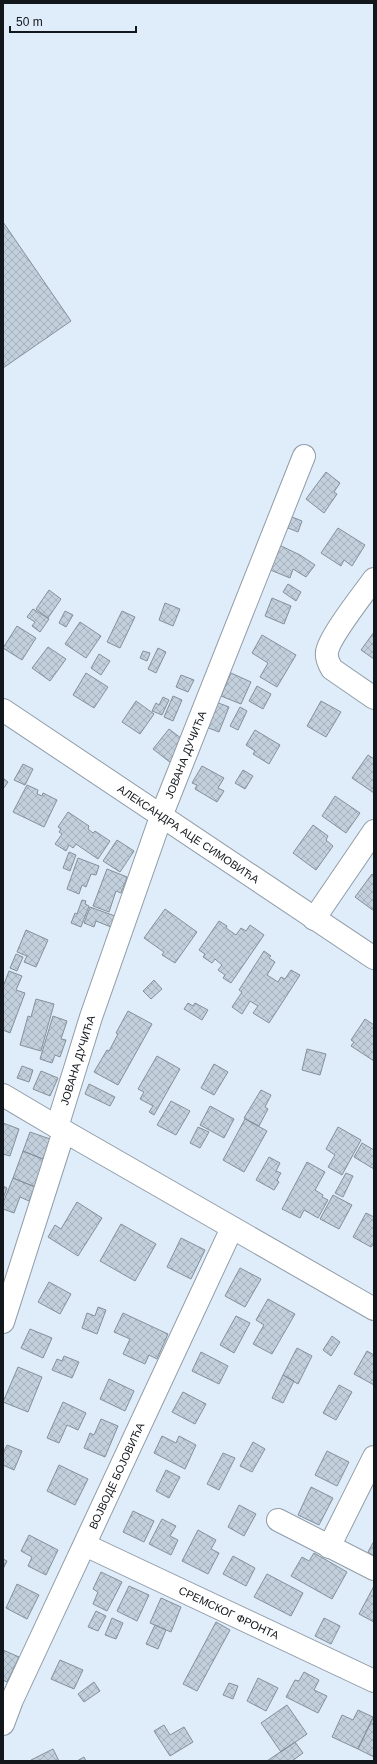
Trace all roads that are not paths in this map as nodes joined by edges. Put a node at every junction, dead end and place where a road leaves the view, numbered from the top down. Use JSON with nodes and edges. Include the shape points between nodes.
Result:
{"nodes":[{"id":1,"x":304,"y":456,"type":"dead end"},
{"id":2,"x":374,"y":579,"type":"edge"},
{"id":3,"x":374,"y":698,"type":"edge"},
{"id":4,"x":3,"y":710,"type":"edge"},
{"id":5,"x":162,"y":814,"type":"junction"},
{"id":6,"x":374,"y":831,"type":"edge"},
{"id":7,"x":314,"y":919,"type":"junction"},
{"id":8,"x":374,"y":958,"type":"edge"},
{"id":9,"x":3,"y":1094,"type":"edge"},
{"id":10,"x":60,"y":1129,"type":"junction"},
{"id":11,"x":232,"y":1228,"type":"junction"},
{"id":12,"x":374,"y":1309,"type":"edge"},
{"id":13,"x":3,"y":1322,"type":"edge"},
{"id":14,"x":374,"y":1457,"type":"edge"},
{"id":15,"x":278,"y":1520,"type":"dead end"},
{"id":16,"x":84,"y":1545,"type":"junction"},
{"id":17,"x":329,"y":1547,"type":"junction"},
{"id":18,"x":374,"y":1569,"type":"edge"},
{"id":19,"x":374,"y":1681,"type":"edge"},
{"id":20,"x":3,"y":1724,"type":"edge"}],
"edges":[{"from":1,"to":5,"type":"street","name":"ЈОВАНА ДУЧИЋА"},
{"from":2,"to":3,"type":"street","via":[[337,631],[326,652],[332,669]]},
{"from":4,"to":5,"type":"street","name":"АЛЕКСАНДРА АЦЕ СИМОВИЋА"},
{"from":5,"to":7,"type":"street","name":"АЛЕКСАНДРА АЦЕ СИМОВИЋА"},
{"from":5,"to":10,"type":"street","name":"ЈОВАНА ДУЧИЋА","via":[[91,1017]]},
{"from":6,"to":7,"type":"street"},
{"from":7,"to":8,"type":"street","name":"АЛЕКСАНДРА АЦЕ СИМОВИЋА"},
{"from":9,"to":10,"type":"street"},
{"from":10,"to":11,"type":"street"},
{"from":10,"to":13,"type":"street","name":"ЈОВАНА ДУЧИЋА"},
{"from":11,"to":12,"type":"street"},
{"from":11,"to":16,"type":"street","name":"ВОЈВОДЕ БОЈОВИЋА"},
{"from":14,"to":17,"type":"street"},
{"from":15,"to":17,"type":"street"},
{"from":16,"to":19,"type":"street","name":"СРЕМСКОГ ФРОНТА"},
{"from":16,"to":20,"type":"street","name":"ВОЈВОДЕ БОЈОВИЋА"},
{"from":17,"to":18,"type":"street"}]}
